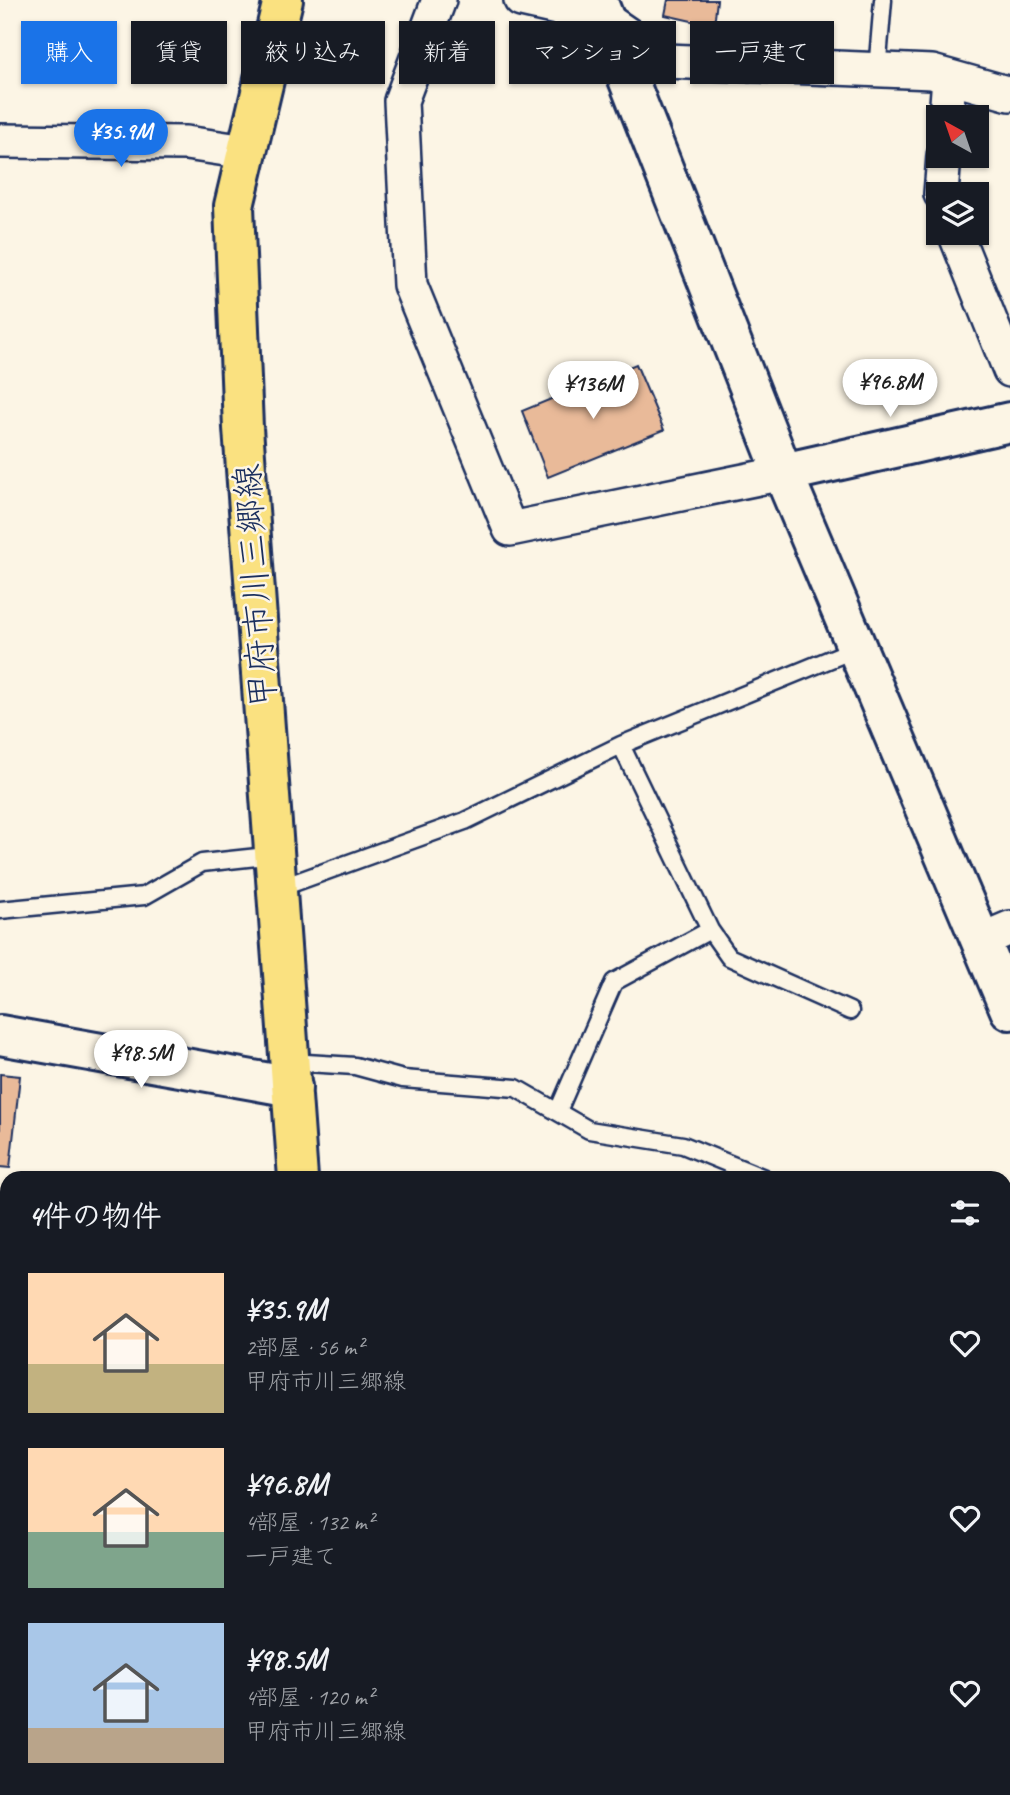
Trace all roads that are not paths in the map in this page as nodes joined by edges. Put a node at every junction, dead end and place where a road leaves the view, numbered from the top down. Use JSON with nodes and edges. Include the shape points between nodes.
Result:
{"nodes":[{"id":1,"x":283,"y":0,"type":"edge"},
{"id":2,"x":439,"y":0,"type":"edge"},
{"id":3,"x":521,"y":0,"type":"edge"},
{"id":4,"x":883,"y":0,"type":"edge"},
{"id":5,"x":601,"y":9,"type":"edge"},
{"id":6,"x":877,"y":71,"type":"junction"},
{"id":7,"x":949,"y":77,"type":"junction"},
{"id":8,"x":1010,"y":94,"type":"edge"},
{"id":9,"x":947,"y":105,"type":"edge"},
{"id":10,"x":0,"y":141,"type":"edge"},
{"id":11,"x":246,"y":152,"type":"junction"},
{"id":12,"x":960,"y":245,"type":"edge"},
{"id":13,"x":1010,"y":370,"type":"edge"},
{"id":14,"x":1010,"y":422,"type":"edge"},
{"id":15,"x":783,"y":473,"type":"junction"},
{"id":16,"x":855,"y":649,"type":"junction"},
{"id":17,"x":621,"y":745,"type":"junction"},
{"id":18,"x":276,"y":872,"type":"junction"},
{"id":19,"x":0,"y":910,"type":"edge"},
{"id":20,"x":710,"y":930,"type":"junction"},
{"id":21,"x":996,"y":934,"type":"edge"},
{"id":22,"x":1010,"y":1010,"type":"edge"},
{"id":23,"x":850,"y":1011,"type":"dead end"},
{"id":24,"x":0,"y":1035,"type":"edge"},
{"id":25,"x":291,"y":1074,"type":"junction"},
{"id":26,"x":558,"y":1111,"type":"junction"},
{"id":27,"x":298,"y":1171,"type":"edge"},
{"id":28,"x":747,"y":1171,"type":"edge"}],
"edges":[{"from":1,"to":11,"type":"main road","name":"甲府市川三郷線"},
{"from":2,"to":15,"type":"street","via":[[401,101],[410,285],[510,529]]},
{"from":3,"to":5,"type":"street"},
{"from":4,"to":6,"type":"lane"},
{"from":5,"to":6,"type":"street","via":[[666,61]]},
{"from":5,"to":15,"type":"street"},
{"from":6,"to":7,"type":"street","via":[[932,72]]},
{"from":7,"to":8,"type":"street"},
{"from":7,"to":9,"type":"street"},
{"from":10,"to":11,"type":"street","via":[[186,143]]},
{"from":11,"to":18,"type":"main road","name":"甲府市川三郷線","via":[[234,206],[243,428]]},
{"from":12,"to":13,"type":"street"},
{"from":14,"to":15,"type":"street"},
{"from":15,"to":16,"type":"street"},
{"from":16,"to":17,"type":"lane"},
{"from":16,"to":21,"type":"street"},
{"from":17,"to":18,"type":"lane","via":[[465,821]]},
{"from":17,"to":20,"type":"lane"},
{"from":18,"to":19,"type":"lane","via":[[202,863],[144,896]]},
{"from":18,"to":25,"type":"main road","name":"甲府市川三郷線"},
{"from":20,"to":23,"type":"lane","via":[[729,957]]},
{"from":20,"to":26,"type":"lane","via":[[614,982]]},
{"from":21,"to":22,"type":"street"},
{"from":24,"to":25,"type":"street"},
{"from":25,"to":26,"type":"lane","via":[[355,1066],[403,1079],[516,1088]]},
{"from":25,"to":27,"type":"main road","name":"甲府市川三郷線"},
{"from":26,"to":28,"type":"lane","via":[[589,1130],[683,1145]]}]}
